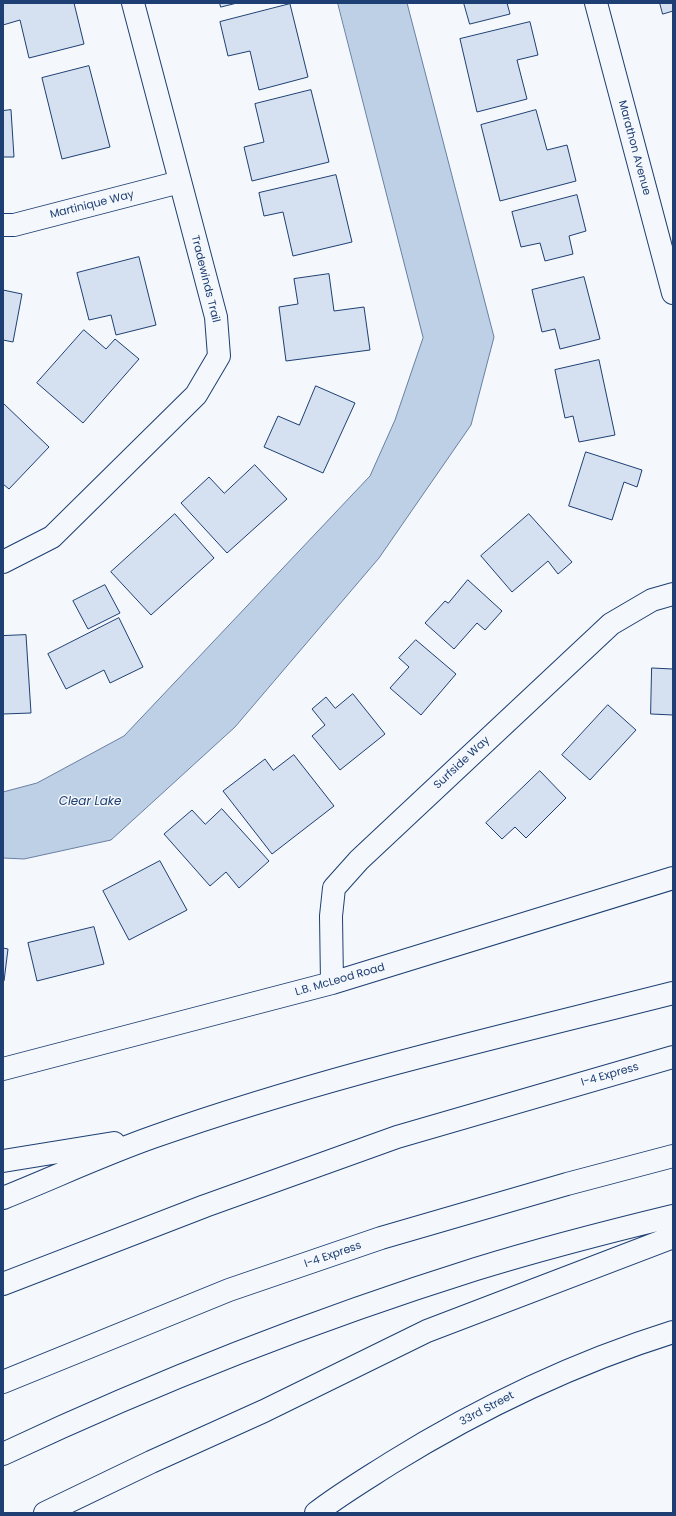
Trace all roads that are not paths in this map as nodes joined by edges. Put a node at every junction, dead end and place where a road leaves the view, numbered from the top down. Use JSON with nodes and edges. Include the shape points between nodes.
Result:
{"nodes":[{"id":1,"x":133,"y":3,"type":"edge"},
{"id":2,"x":596,"y":3,"type":"edge"},
{"id":3,"x":180,"y":182,"type":"junction"},
{"id":4,"x":3,"y":225,"type":"edge"},
{"id":5,"x":673,"y":293,"type":"edge"},
{"id":6,"x":3,"y":562,"type":"edge"},
{"id":7,"x":673,"y":594,"type":"edge"},
{"id":8,"x":673,"y":878,"type":"edge"},
{"id":9,"x":332,"y":983,"type":"junction"},
{"id":10,"x":673,"y":993,"type":"edge"},
{"id":11,"x":673,"y":1057,"type":"edge"},
{"id":12,"x":3,"y":1070,"type":"edge"},
{"id":13,"x":153,"y":1137,"type":"junction"},
{"id":14,"x":673,"y":1156,"type":"edge"},
{"id":15,"x":3,"y":1161,"type":"edge"},
{"id":16,"x":3,"y":1198,"type":"edge"},
{"id":17,"x":673,"y":1216,"type":"edge"},
{"id":18,"x":673,"y":1237,"type":"edge"},
{"id":19,"x":3,"y":1284,"type":"edge"},
{"id":20,"x":673,"y":1332,"type":"edge"},
{"id":21,"x":3,"y":1382,"type":"edge"},
{"id":22,"x":3,"y":1454,"type":"edge"},
{"id":23,"x":45,"y":1513,"type":"edge"},
{"id":24,"x":316,"y":1513,"type":"edge"}],
"edges":[{"from":1,"to":3,"type":"main road","name":"Tradewinds Trail"},
{"from":2,"to":5,"type":"main road","name":"Marathon Avenue"},
{"from":3,"to":4,"type":"main road","name":"Martinique Way","via":[[14,225]]},
{"from":3,"to":6,"type":"main road","name":"Tradewinds Trail","via":[[216,317],[219,356],[196,395],[52,536]]},
{"from":7,"to":9,"type":"main road","name":"Surfside Way","via":[[652,600],[611,624],[359,860],[334,888],[331,916]]},
{"from":8,"to":9,"type":"main road","name":"L.B. McLeod Road"},
{"from":9,"to":12,"type":"main road","name":"L.B. McLeod Road"},
{"from":10,"to":13,"type":"main road","via":[[408,1060]]},
{"from":11,"to":19,"type":"main road","name":"I-4 Express","via":[[397,1137],[205,1206]]},
{"from":13,"to":15,"type":"main road"},
{"from":13,"to":16,"type":"main road"},
{"from":14,"to":21,"type":"main road","name":"I-4 Express","via":[[381,1238],[229,1290]]},
{"from":17,"to":22,"type":"main road","via":[[477,1269],[366,1306],[252,1347],[150,1388]]},
{"from":18,"to":23,"type":"main road","via":[[427,1331],[264,1411]]},
{"from":20,"to":24,"type":"main road","name":"33rd Street","via":[[628,1346],[515,1394],[420,1445]]}]}
